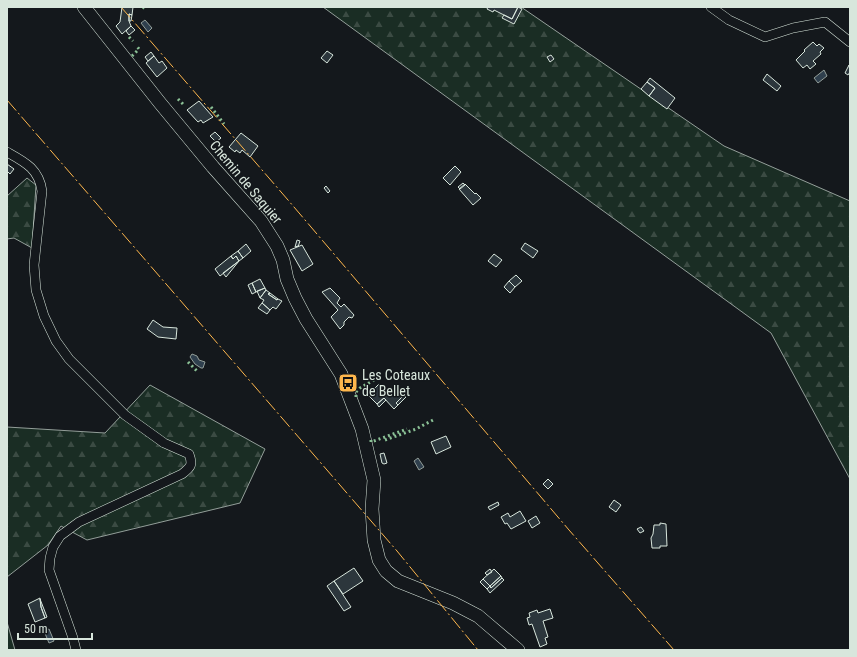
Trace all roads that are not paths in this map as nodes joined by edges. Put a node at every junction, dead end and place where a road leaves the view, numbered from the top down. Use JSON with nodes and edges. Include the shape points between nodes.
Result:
{"nodes":[{"id":1,"x":84,"y":7,"type":"edge"},
{"id":2,"x":711,"y":7,"type":"edge"},
{"id":3,"x":850,"y":42,"type":"edge"},
{"id":4,"x":7,"y":152,"type":"edge"},
{"id":5,"x":76,"y":650,"type":"edge"},
{"id":6,"x":518,"y":650,"type":"edge"}],
"edges":[{"from":1,"to":6,"type":"street","name":"Chemin de Saquier","via":[[160,103],[261,222],[277,246],[295,298],[341,374],[362,429],[374,480],[374,540],[379,560],[386,571],[409,587],[436,595],[478,616]]},
{"from":2,"to":3,"type":"street","via":[[729,20],[765,37],[825,22]]},
{"from":4,"to":5,"type":"street","via":[[31,167],[40,181],[42,191],[34,265],[36,290],[44,316],[56,341],[69,359],[125,415],[164,444],[189,454],[192,461],[190,468],[182,474],[79,522],[60,536],[53,547],[49,570]]}]}
